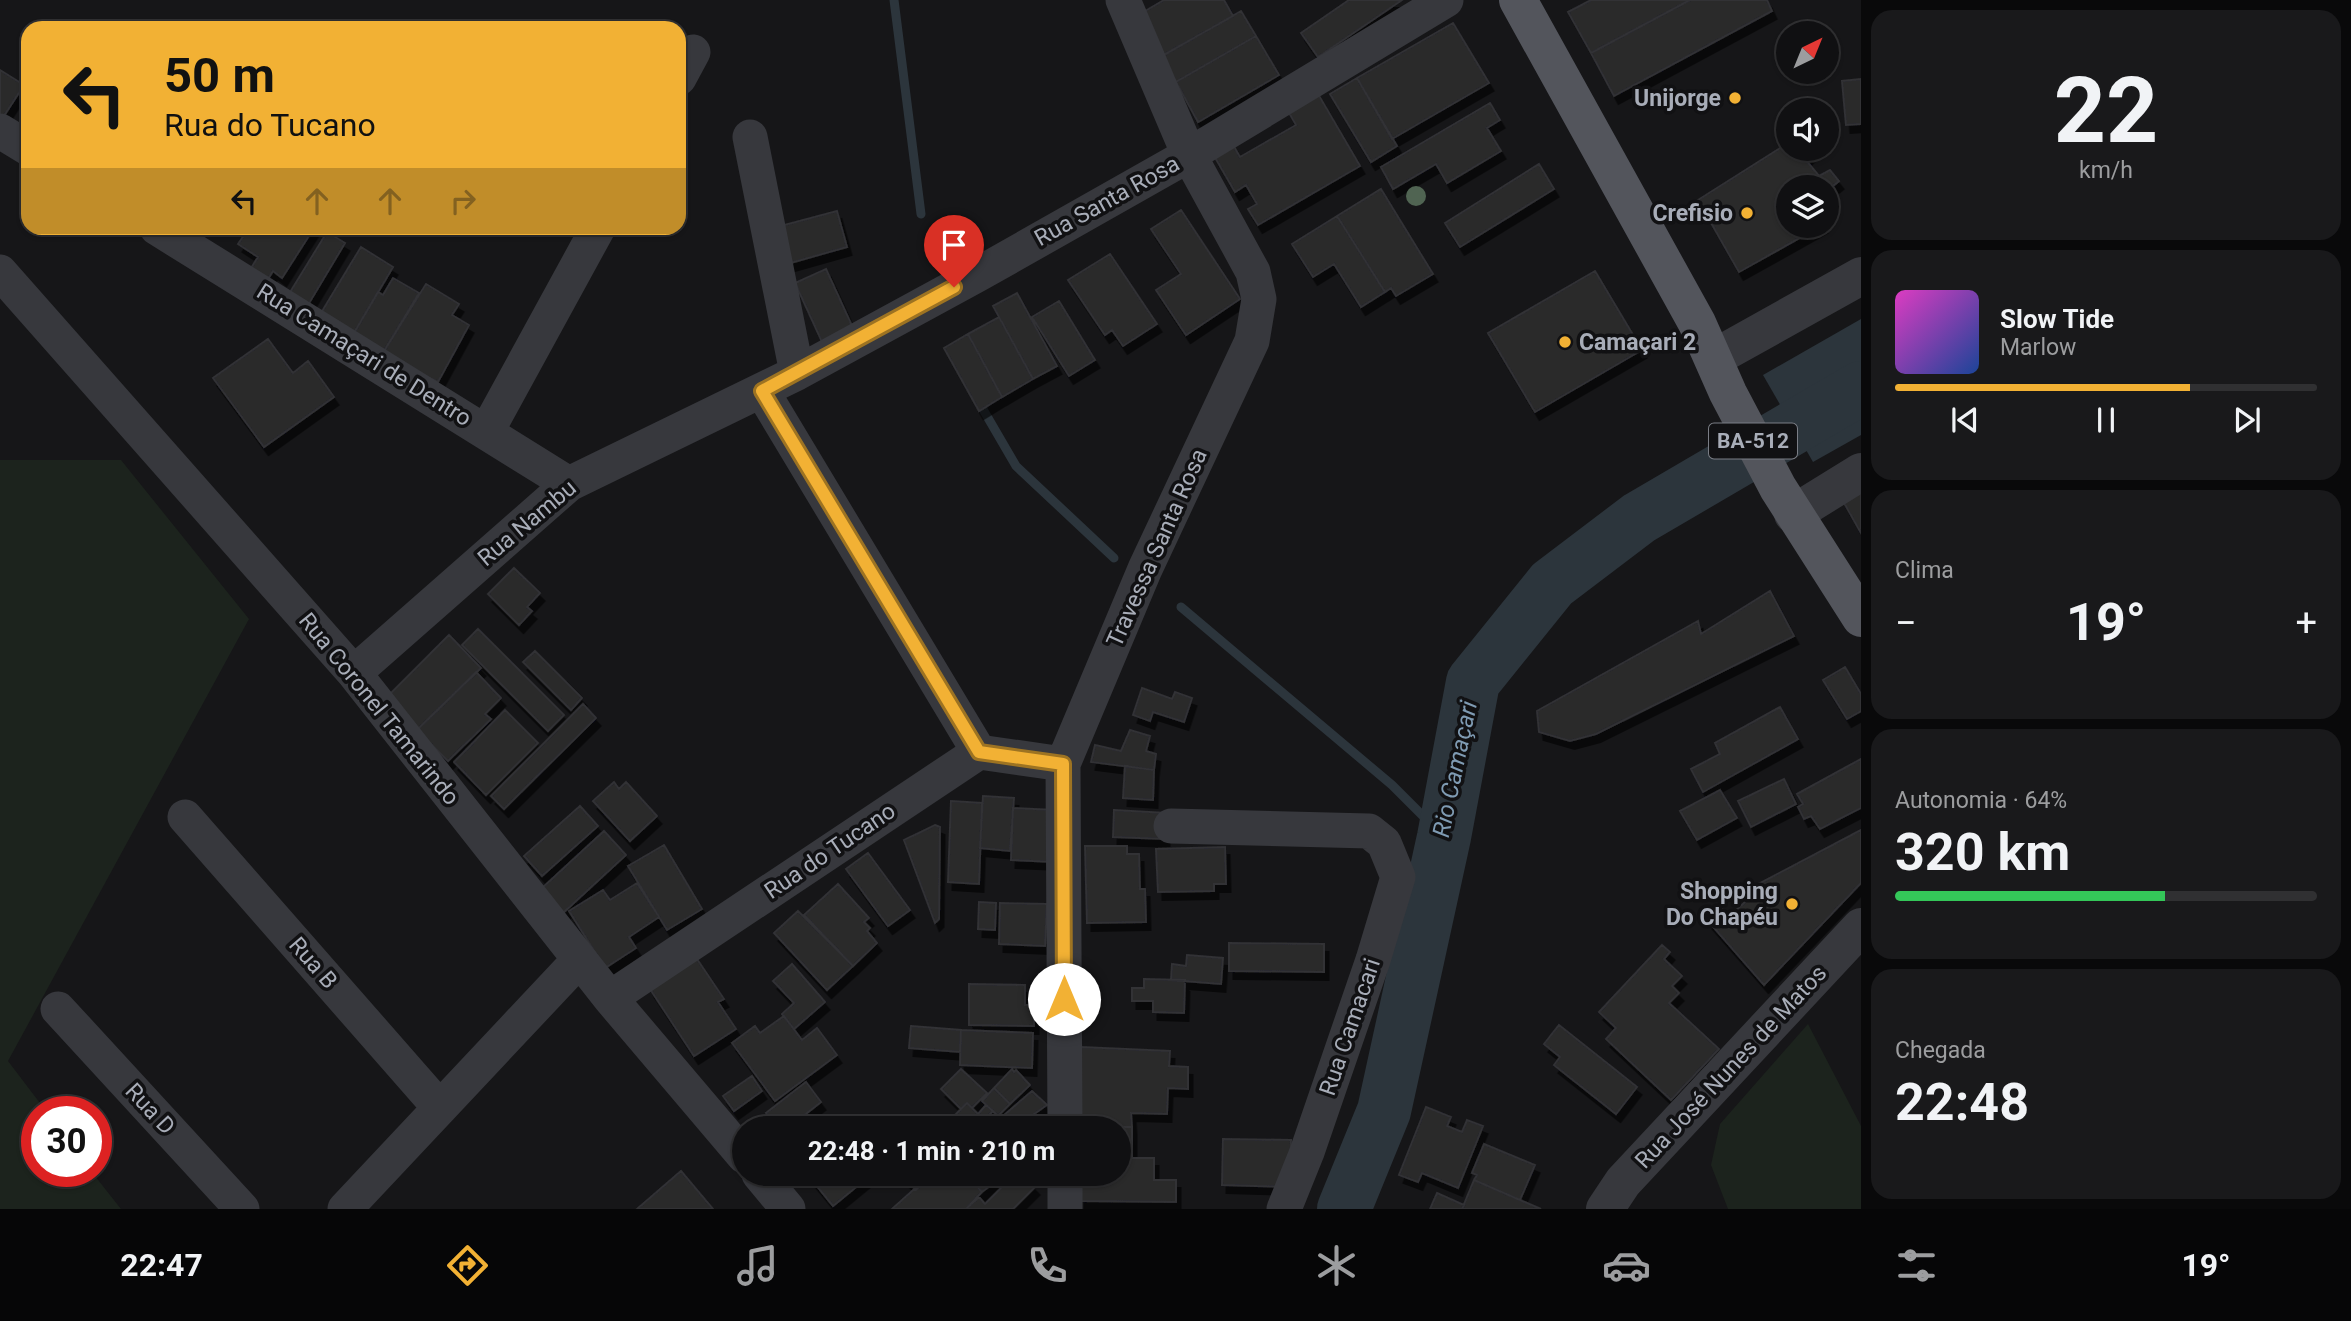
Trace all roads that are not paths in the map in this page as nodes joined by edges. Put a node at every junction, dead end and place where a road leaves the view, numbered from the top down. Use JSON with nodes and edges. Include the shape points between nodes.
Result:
{"nodes":[{"id":1,"x":1123,"y":0,"type":"edge"},
{"id":2,"x":1446,"y":0,"type":"edge"},
{"id":3,"x":1518,"y":0,"type":"edge"},
{"id":4,"x":0,"y":131,"type":"edge"},
{"id":5,"x":750,"y":137,"type":"dead end"},
{"id":6,"x":21,"y":144,"type":"edge"},
{"id":7,"x":1189,"y":155,"type":"junction"},
{"id":8,"x":168,"y":235,"type":"edge"},
{"id":9,"x":594,"y":235,"type":"edge"},
{"id":10,"x":0,"y":272,"type":"edge"},
{"id":11,"x":1861,"y":276,"type":"edge"},
{"id":12,"x":1714,"y":358,"type":"junction"},
{"id":13,"x":797,"y":373,"type":"junction"},
{"id":14,"x":762,"y":391,"type":"junction"},
{"id":15,"x":487,"y":431,"type":"junction"},
{"id":16,"x":1861,"y":472,"type":"edge"},
{"id":17,"x":569,"y":484,"type":"junction"},
{"id":18,"x":1786,"y":501,"type":"junction"},
{"id":19,"x":1861,"y":618,"type":"edge"},
{"id":20,"x":354,"y":673,"type":"junction"},
{"id":21,"x":979,"y":752,"type":"junction"},
{"id":22,"x":1063,"y":764,"type":"junction"},
{"id":23,"x":185,"y":817,"type":"dead end"},
{"id":24,"x":1171,"y":826,"type":"dead end"},
{"id":25,"x":1861,"y":928,"type":"edge"},
{"id":26,"x":579,"y":960,"type":"junction"},
{"id":27,"x":610,"y":998,"type":"junction"},
{"id":28,"x":58,"y":1009,"type":"dead end"},
{"id":29,"x":440,"y":1108,"type":"junction"},
{"id":30,"x":1065,"y":1116,"type":"edge"},
{"id":31,"x":732,"y":1142,"type":"edge"},
{"id":32,"x":769,"y":1186,"type":"edge"},
{"id":33,"x":1065,"y":1186,"type":"edge"},
{"id":34,"x":242,"y":1209,"type":"edge"},
{"id":35,"x":345,"y":1209,"type":"edge"},
{"id":36,"x":788,"y":1209,"type":"edge"},
{"id":37,"x":1065,"y":1209,"type":"edge"},
{"id":38,"x":1284,"y":1209,"type":"edge"},
{"id":39,"x":1605,"y":1209,"type":"edge"}],
"edges":[{"from":1,"to":7,"type":"street","name":"Travessa Santa Rosa"},
{"from":2,"to":7,"type":"street","name":"Rua Santa Rosa"},
{"from":3,"to":12,"type":"main road","number":"BA-512"},
{"from":4,"to":6,"type":"street"},
{"from":5,"to":13,"type":"street"},
{"from":7,"to":13,"type":"street","name":"Rua Santa Rosa"},
{"from":7,"to":22,"type":"street","name":"Travessa Santa Rosa","via":[[1253,272],[1259,299],[1252,341],[1145,569]]},
{"from":8,"to":15,"type":"street","name":"Rua Camaçari de Dentro"},
{"from":9,"to":15,"type":"street"},
{"from":10,"to":20,"type":"street","name":"Rua Coronel Tamarindo"},
{"from":11,"to":12,"type":"street"},
{"from":12,"to":18,"type":"main road","number":"BA-512"},
{"from":13,"to":14,"type":"street","name":"Rua Santa Rosa"},
{"from":14,"to":17,"type":"street","name":"Rua Nambu"},
{"from":14,"to":21,"type":"street"},
{"from":15,"to":17,"type":"street","name":"Rua Camaçari de Dentro"},
{"from":16,"to":18,"type":"street"},
{"from":17,"to":20,"type":"street","name":"Rua Nambu"},
{"from":18,"to":19,"type":"main road","number":"BA-512"},
{"from":20,"to":26,"type":"street","name":"Rua Coronel Tamarindo"},
{"from":21,"to":22,"type":"street"},
{"from":21,"to":27,"type":"street","name":"Rua do Tucano"},
{"from":22,"to":30,"type":"street","name":"Travessa Santa Rosa"},
{"from":23,"to":29,"type":"street","name":"Rua B"},
{"from":24,"to":38,"type":"street","name":"Rua Camacari","via":[[1369,831],[1384,843],[1398,877],[1347,1037]]},
{"from":25,"to":39,"type":"street","name":"Rua José Nunes de Matos","via":[[1623,1182]]},
{"from":26,"to":27,"type":"street","name":"Rua Coronel Tamarindo"},
{"from":26,"to":29,"type":"street"},
{"from":27,"to":31,"type":"street","name":"Rua Coronel Tamarindo"},
{"from":28,"to":34,"type":"street","name":"Rua D"},
{"from":29,"to":35,"type":"street"},
{"from":32,"to":36,"type":"street"},
{"from":33,"to":37,"type":"street"}]}
